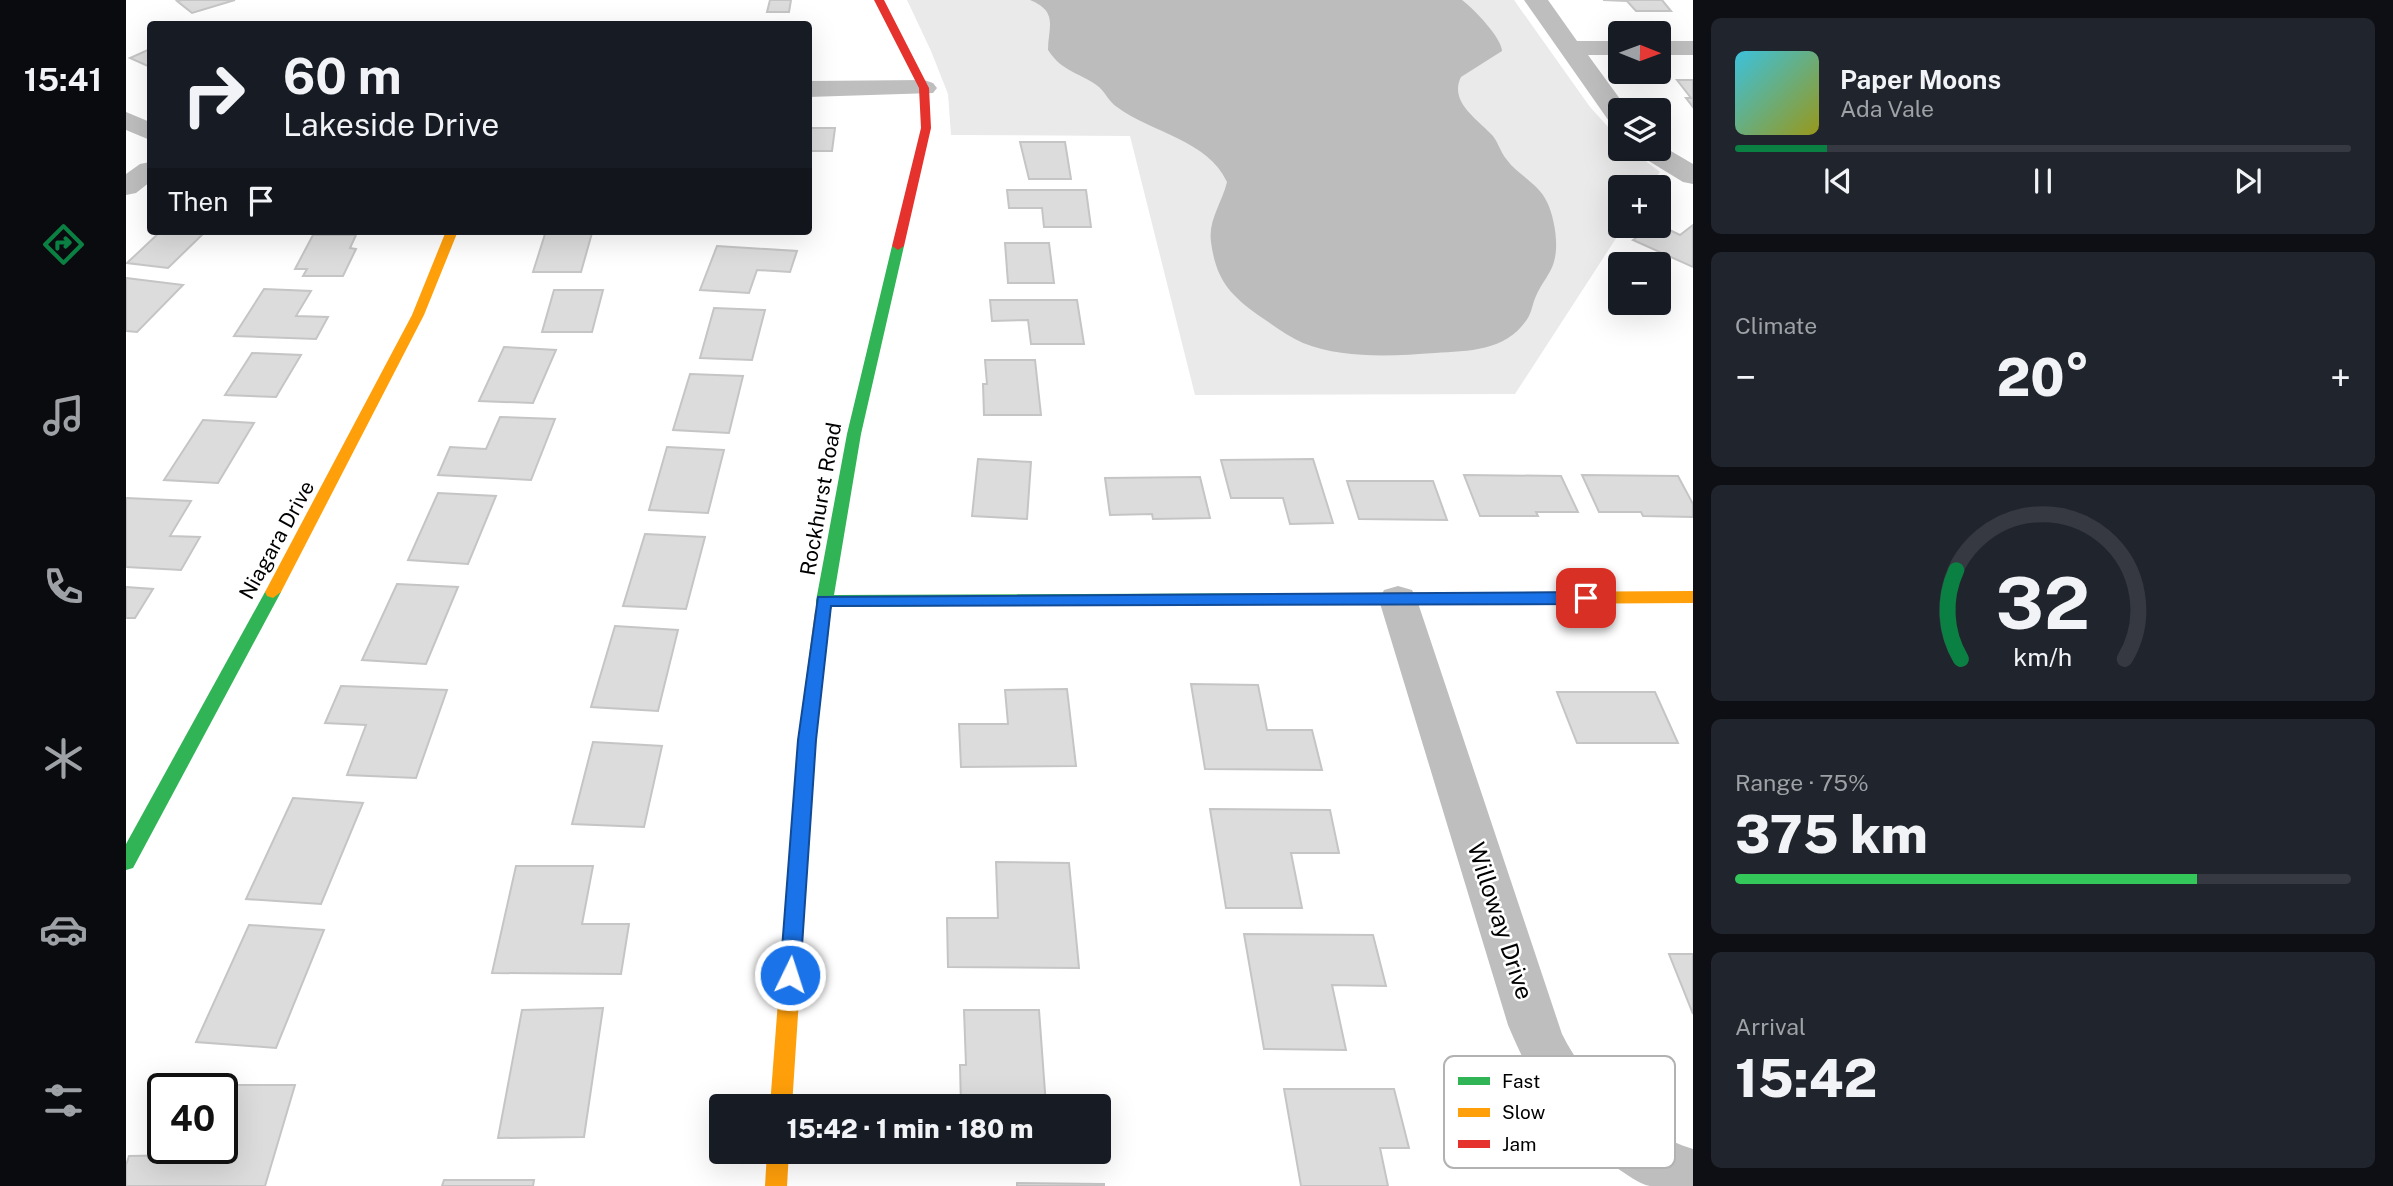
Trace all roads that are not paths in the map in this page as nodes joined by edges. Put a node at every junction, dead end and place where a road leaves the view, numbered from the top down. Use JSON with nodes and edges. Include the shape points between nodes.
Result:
{"nodes":[{"id":1,"x":879,"y":0,"type":"edge"},
{"id":2,"x":1536,"y":0,"type":"edge"},
{"id":3,"x":1570,"y":48,"type":"junction"},
{"id":4,"x":1608,"y":48,"type":"edge"},
{"id":5,"x":1671,"y":48,"type":"edge"},
{"id":6,"x":1693,"y":48,"type":"edge"},
{"id":7,"x":924,"y":88,"type":"junction"},
{"id":8,"x":812,"y":89,"type":"edge"},
{"id":9,"x":1608,"y":101,"type":"edge"},
{"id":10,"x":126,"y":120,"type":"edge"},
{"id":11,"x":147,"y":130,"type":"edge"},
{"id":12,"x":1669,"y":161,"type":"edge"},
{"id":13,"x":147,"y":172,"type":"edge"},
{"id":14,"x":1693,"y":176,"type":"edge"},
{"id":15,"x":126,"y":187,"type":"edge"},
{"id":16,"x":450,"y":235,"type":"edge"},
{"id":17,"x":1693,"y":597,"type":"edge"},
{"id":18,"x":1398,"y":600,"type":"junction"},
{"id":19,"x":824,"y":601,"type":"junction"},
{"id":20,"x":126,"y":862,"type":"edge"},
{"id":21,"x":1546,"y":1056,"type":"edge"},
{"id":22,"x":782,"y":1094,"type":"edge"},
{"id":23,"x":777,"y":1164,"type":"edge"},
{"id":24,"x":1670,"y":1168,"type":"edge"},
{"id":25,"x":1693,"y":1176,"type":"edge"},
{"id":26,"x":776,"y":1186,"type":"edge"}],
"edges":[{"from":1,"to":7,"type":"street","name":"Rockhurst Road"},
{"from":2,"to":3,"type":"street"},
{"from":3,"to":4,"type":"street"},
{"from":3,"to":9,"type":"street"},
{"from":5,"to":6,"type":"street"},
{"from":7,"to":8,"type":"street"},
{"from":7,"to":19,"type":"street","name":"Rockhurst Road","via":[[922,153],[854,434]]},
{"from":10,"to":11,"type":"street"},
{"from":12,"to":14,"type":"street"},
{"from":13,"to":15,"type":"street"},
{"from":16,"to":20,"type":"street","name":"Niagara Drive","via":[[418,315],[336,475]]},
{"from":17,"to":18,"type":"street"},
{"from":18,"to":19,"type":"street"},
{"from":18,"to":21,"type":"street","name":"Willoway Drive"},
{"from":19,"to":22,"type":"street","name":"Rockhurst Road","via":[[807,740]]},
{"from":23,"to":26,"type":"street"},
{"from":24,"to":25,"type":"street","name":"Willoway Drive"}]}
